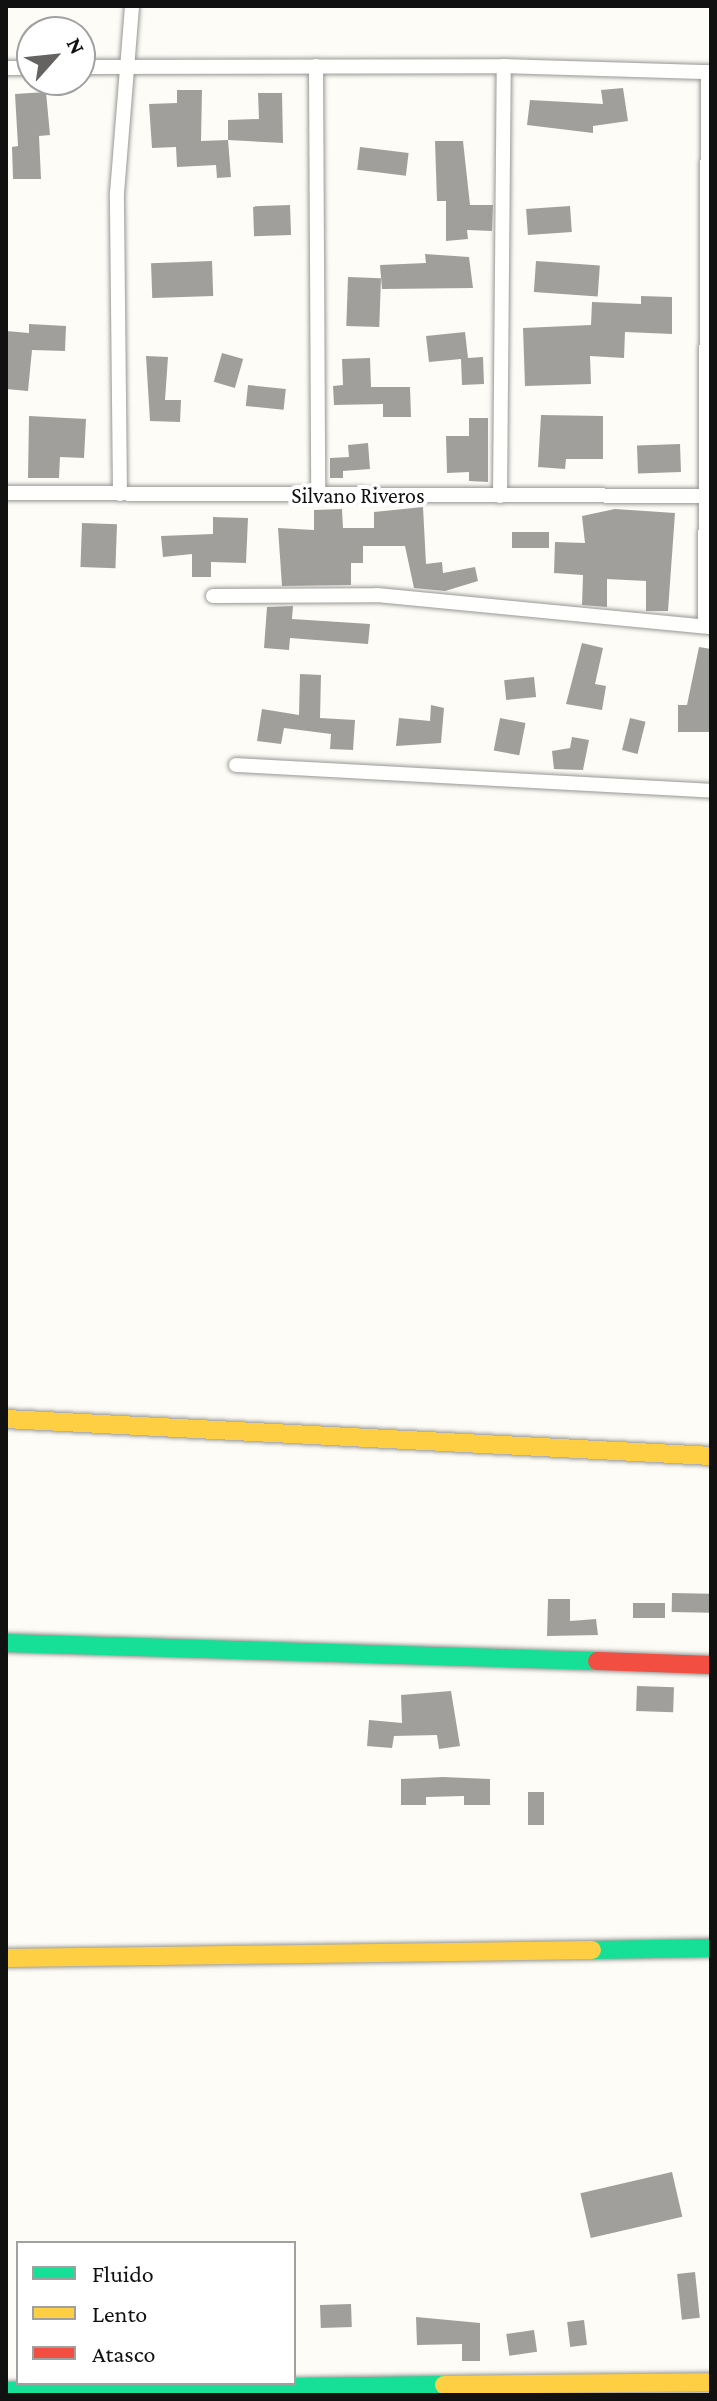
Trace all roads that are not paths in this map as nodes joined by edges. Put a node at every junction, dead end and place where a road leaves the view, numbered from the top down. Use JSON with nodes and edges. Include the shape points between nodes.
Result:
{"nodes":[{"id":1,"x":132,"y":6,"type":"edge"},
{"id":2,"x":316,"y":66,"type":"junction"},
{"id":3,"x":504,"y":66,"type":"junction"},
{"id":4,"x":96,"y":67,"type":"edge"},
{"id":5,"x":127,"y":67,"type":"junction"},
{"id":6,"x":710,"y":72,"type":"edge"},
{"id":7,"x":6,"y":493,"type":"edge"},
{"id":8,"x":120,"y":494,"type":"junction"},
{"id":9,"x":318,"y":496,"type":"junction"},
{"id":10,"x":500,"y":496,"type":"junction"},
{"id":11,"x":707,"y":496,"type":"edge"},
{"id":12,"x":213,"y":596,"type":"dead end"},
{"id":13,"x":708,"y":627,"type":"edge"},
{"id":14,"x":236,"y":765,"type":"dead end"},
{"id":15,"x":711,"y":791,"type":"edge"},
{"id":16,"x":6,"y":1419,"type":"edge"},
{"id":17,"x":711,"y":1456,"type":"edge"},
{"id":18,"x":6,"y":1643,"type":"edge"},
{"id":19,"x":711,"y":1665,"type":"edge"},
{"id":20,"x":711,"y":1948,"type":"edge"},
{"id":21,"x":6,"y":1958,"type":"edge"},
{"id":22,"x":711,"y":2382,"type":"edge"},
{"id":23,"x":6,"y":2391,"type":"edge"}],
"edges":[{"from":1,"to":5,"type":"street"},
{"from":2,"to":3,"type":"street"},
{"from":2,"to":5,"type":"street"},
{"from":2,"to":9,"type":"street"},
{"from":3,"to":6,"type":"street"},
{"from":3,"to":10,"type":"street"},
{"from":4,"to":5,"type":"street"},
{"from":5,"to":8,"type":"street","via":[[117,193]]},
{"from":6,"to":11,"type":"street"},
{"from":7,"to":8,"type":"street","name":"Silvano Riveros"},
{"from":8,"to":9,"type":"street","name":"Silvano Riveros"},
{"from":9,"to":10,"type":"street","name":"Silvano Riveros"},
{"from":10,"to":11,"type":"street","name":"Silvano Riveros"},
{"from":11,"to":13,"type":"street"},
{"from":12,"to":13,"type":"street","via":[[377,595]]},
{"from":14,"to":15,"type":"street"},
{"from":16,"to":17,"type":"street"},
{"from":18,"to":19,"type":"street"},
{"from":20,"to":21,"type":"street"},
{"from":22,"to":23,"type":"street"}]}
